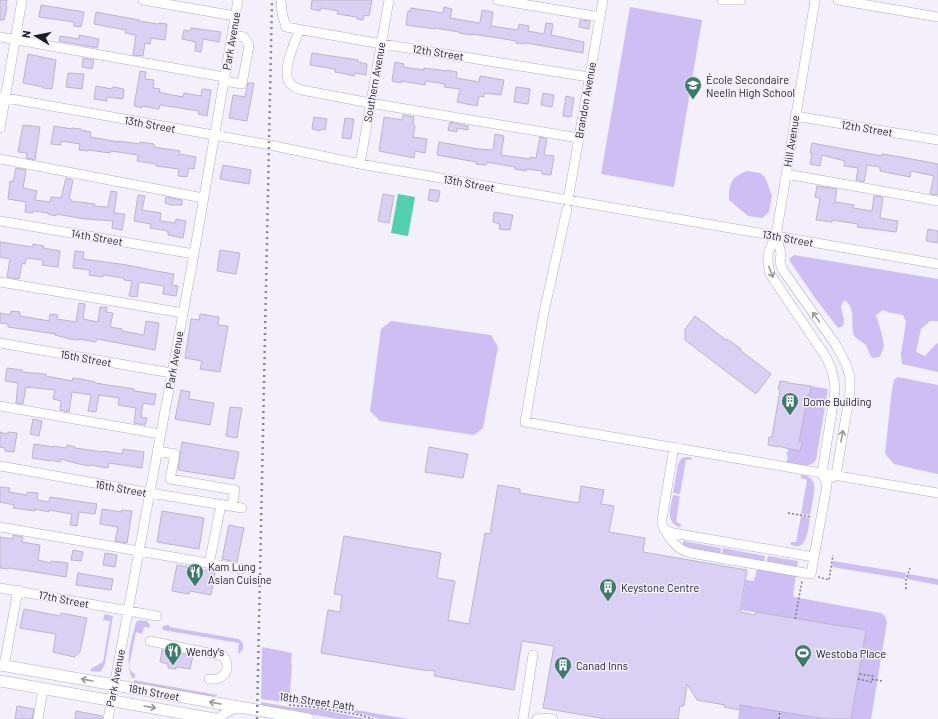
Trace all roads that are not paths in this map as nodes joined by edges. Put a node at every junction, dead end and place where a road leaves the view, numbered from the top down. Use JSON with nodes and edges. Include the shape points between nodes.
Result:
{"nodes":[{"id":1,"x":22,"y":0,"type":"edge"},
{"id":2,"x":143,"y":0,"type":"edge"},
{"id":3,"x":238,"y":0,"type":"edge"},
{"id":4,"x":280,"y":0,"type":"edge"},
{"id":5,"x":388,"y":0,"type":"edge"},
{"id":6,"x":498,"y":0,"type":"edge"},
{"id":7,"x":603,"y":0,"type":"edge"},
{"id":8,"x":722,"y":0,"type":"edge"},
{"id":9,"x":741,"y":0,"type":"edge"},
{"id":10,"x":815,"y":0,"type":"edge"},
{"id":11,"x":838,"y":0,"type":"edge"},
{"id":12,"x":235,"y":16,"type":"junction"},
{"id":13,"x":600,"y":17,"type":"junction"},
{"id":14,"x":938,"y":17,"type":"edge"},
{"id":15,"x":300,"y":29,"type":"junction"},
{"id":16,"x":232,"y":35,"type":"junction"},
{"id":17,"x":0,"y":37,"type":"edge"},
{"id":18,"x":16,"y":40,"type":"junction"},
{"id":19,"x":380,"y":43,"type":"junction"},
{"id":20,"x":589,"y":77,"type":"junction"},
{"id":21,"x":224,"y":79,"type":"junction"},
{"id":22,"x":3,"y":98,"type":"edge"},
{"id":23,"x":370,"y":102,"type":"junction"},
{"id":24,"x":795,"y":116,"type":"junction"},
{"id":25,"x":0,"y":128,"type":"edge"},
{"id":26,"x":214,"y":135,"type":"junction"},
{"id":27,"x":579,"y":138,"type":"junction"},
{"id":28,"x":938,"y":140,"type":"edge"},
{"id":29,"x":0,"y":159,"type":"edge"},
{"id":30,"x":360,"y":164,"type":"junction"},
{"id":31,"x":786,"y":174,"type":"junction"},
{"id":32,"x":203,"y":198,"type":"junction"},
{"id":33,"x":938,"y":201,"type":"edge"},
{"id":34,"x":567,"y":205,"type":"junction"},
{"id":35,"x":0,"y":221,"type":"edge"},
{"id":36,"x":776,"y":236,"type":"junction"},
{"id":37,"x":194,"y":254,"type":"junction"},
{"id":38,"x":938,"y":264,"type":"edge"},
{"id":39,"x":0,"y":282,"type":"edge"},
{"id":40,"x":183,"y":313,"type":"junction"},
{"id":41,"x":0,"y":343,"type":"edge"},
{"id":42,"x":171,"y":373,"type":"junction"},
{"id":43,"x":0,"y":406,"type":"edge"},
{"id":44,"x":160,"y":434,"type":"junction"},
{"id":45,"x":674,"y":447,"type":"junction"},
{"id":46,"x":157,"y":451,"type":"junction"},
{"id":47,"x":0,"y":466,"type":"edge"},
{"id":48,"x":822,"y":472,"type":"junction"},
{"id":49,"x":836,"y":475,"type":"junction"},
{"id":50,"x":178,"y":480,"type":"junction"},
{"id":51,"x":827,"y":485,"type":"junction"},
{"id":52,"x":150,"y":493,"type":"junction"},
{"id":53,"x":938,"y":493,"type":"edge"},
{"id":54,"x":174,"y":497,"type":"junction"},
{"id":55,"x":221,"y":505,"type":"junction"},
{"id":56,"x":232,"y":506,"type":"junction"},
{"id":57,"x":242,"y":508,"type":"dead end"},
{"id":58,"x":0,"y":527,"type":"edge"},
{"id":59,"x":664,"y":529,"type":"junction"},
{"id":60,"x":139,"y":552,"type":"junction"},
{"id":61,"x":814,"y":557,"type":"junction"},
{"id":62,"x":209,"y":564,"type":"junction"},
{"id":63,"x":242,"y":570,"type":"dead end"},
{"id":64,"x":0,"y":588,"type":"edge"},
{"id":65,"x":18,"y":590,"type":"junction"},
{"id":66,"x":128,"y":611,"type":"junction"},
{"id":67,"x":158,"y":616,"type":"dead end"},
{"id":68,"x":150,"y":641,"type":"dead end"},
{"id":69,"x":533,"y":655,"type":"dead end"},
{"id":70,"x":2,"y":666,"type":"edge"},
{"id":71,"x":209,"y":679,"type":"dead end"},
{"id":72,"x":0,"y":681,"type":"edge"},
{"id":73,"x":114,"y":685,"type":"junction"},
{"id":74,"x":43,"y":689,"type":"junction"},
{"id":75,"x":111,"y":700,"type":"junction"},
{"id":76,"x":244,"y":707,"type":"junction"},
{"id":77,"x":38,"y":719,"type":"edge"},
{"id":78,"x":108,"y":719,"type":"edge"},
{"id":79,"x":217,"y":719,"type":"edge"},
{"id":80,"x":308,"y":719,"type":"edge"},
{"id":81,"x":522,"y":719,"type":"edge"},
{"id":82,"x":538,"y":719,"type":"edge"},
{"id":83,"x":553,"y":719,"type":"edge"}],
"edges":[{"from":1,"to":18,"type":"street"},
{"from":2,"to":12,"type":"street"},
{"from":3,"to":12,"type":"street","name":"Park Avenue"},
{"from":4,"to":15,"type":"street","name":"12th Street","via":[[286,27]]},
{"from":5,"to":19,"type":"street","name":"Southern Avenue"},
{"from":6,"to":13,"type":"street"},
{"from":7,"to":13,"type":"street","name":"Brandon Avenue"},
{"from":8,"to":9,"type":"street"},
{"from":10,"to":24,"type":"street","name":"Hill Avenue"},
{"from":11,"to":14,"type":"street"},
{"from":12,"to":16,"type":"street","name":"Park Avenue"},
{"from":13,"to":20,"type":"street","name":"Brandon Avenue"},
{"from":15,"to":19,"type":"street","name":"12th Street"},
{"from":15,"to":23,"type":"street","via":[[287,70],[292,86]]},
{"from":16,"to":21,"type":"street","name":"Park Avenue"},
{"from":16,"to":21,"type":"street","via":[[244,37],[249,45],[242,84]]},
{"from":17,"to":18,"type":"street"},
{"from":18,"to":21,"type":"street"},
{"from":18,"to":22,"type":"street"},
{"from":19,"to":20,"type":"street","name":"12th Street"},
{"from":19,"to":23,"type":"street","name":"Southern Avenue"},
{"from":20,"to":27,"type":"street","name":"Brandon Avenue"},
{"from":21,"to":26,"type":"street","name":"Park Avenue"},
{"from":22,"to":25,"type":"street"},
{"from":22,"to":26,"type":"street","name":"13th Street"},
{"from":23,"to":27,"type":"street"},
{"from":23,"to":30,"type":"street","name":"Southern Avenue"},
{"from":24,"to":28,"type":"street","name":"12th Street"},
{"from":24,"to":31,"type":"street","name":"Hill Avenue"},
{"from":26,"to":30,"type":"street","name":"13th Street"},
{"from":26,"to":32,"type":"street","name":"Park Avenue"},
{"from":27,"to":34,"type":"street","name":"Brandon Avenue"},
{"from":29,"to":32,"type":"street"},
{"from":30,"to":34,"type":"street","name":"13th Street"},
{"from":31,"to":33,"type":"street"},
{"from":31,"to":36,"type":"street","name":"Hill Avenue"},
{"from":32,"to":37,"type":"street","name":"Park Avenue"},
{"from":34,"to":36,"type":"street","name":"13th Street"},
{"from":34,"to":45,"type":"street","name":"Brandon Avenue","via":[[544,312],[525,422]]},
{"from":35,"to":37,"type":"street","name":"14th Street"},
{"from":36,"to":38,"type":"street","name":"13th Street"},
{"from":36,"to":48,"type":"street","one_way":true,"via":[[767,259],[770,274],[826,357],[835,380],[836,391]]},
{"from":49,"to":36,"type":"street","one_way":true,"via":[[850,392],[850,377],[836,345],[782,269]]},
{"from":37,"to":40,"type":"street","name":"Park Avenue"},
{"from":39,"to":40,"type":"street"},
{"from":40,"to":42,"type":"street","name":"Park Avenue"},
{"from":41,"to":42,"type":"street","name":"15th Street"},
{"from":42,"to":44,"type":"street","name":"Park Avenue"},
{"from":43,"to":44,"type":"street"},
{"from":44,"to":46,"type":"street","name":"Park Avenue"},
{"from":45,"to":48,"type":"street"},
{"from":45,"to":59,"type":"street","via":[[662,519]]},
{"from":46,"to":50,"type":"street","via":[[175,454],[170,479]]},
{"from":46,"to":52,"type":"street","name":"Park Avenue"},
{"from":47,"to":52,"type":"street","name":"16th Street"},
{"from":48,"to":49,"type":"street"},
{"from":48,"to":51,"type":"street"},
{"from":49,"to":51,"type":"street"},
{"from":49,"to":53,"type":"street"},
{"from":50,"to":54,"type":"street"},
{"from":50,"to":56,"type":"street","via":[[235,490]]},
{"from":51,"to":61,"type":"street"},
{"from":52,"to":54,"type":"street","name":"16th Street"},
{"from":52,"to":60,"type":"street","name":"Park Avenue"},
{"from":54,"to":55,"type":"street","name":"16th Street"},
{"from":55,"to":56,"type":"street","name":"16th Street"},
{"from":55,"to":62,"type":"street"},
{"from":56,"to":57,"type":"street","name":"16th Street"},
{"from":58,"to":60,"type":"street"},
{"from":59,"to":61,"type":"street","via":[[673,533]]},
{"from":59,"to":61,"type":"street","via":[[674,544],[691,554],[811,574]]},
{"from":60,"to":62,"type":"street"},
{"from":60,"to":66,"type":"street","name":"Park Avenue"},
{"from":62,"to":63,"type":"street"},
{"from":64,"to":65,"type":"street","name":"17th Street"},
{"from":65,"to":66,"type":"street","name":"17th Street"},
{"from":65,"to":70,"type":"street"},
{"from":66,"to":67,"type":"street","name":"17th Street"},
{"from":66,"to":73,"type":"street","name":"Park Avenue"},
{"from":68,"to":71,"type":"street","via":[[223,656],[227,661],[227,671],[219,678]]},
{"from":69,"to":81,"type":"street"},
{"from":73,"to":70,"type":"main road","name":"18th Street","one_way":true},
{"from":72,"to":74,"type":"main road","name":"18th Street"},
{"from":73,"to":75,"type":"street","name":"Park Avenue"},
{"from":76,"to":73,"type":"main road","name":"18th Street","one_way":true},
{"from":74,"to":75,"type":"main road","name":"18th Street"},
{"from":74,"to":77,"type":"street"},
{"from":75,"to":78,"type":"street","name":"Park Avenue"},
{"from":75,"to":79,"type":"main road","name":"18th Street","one_way":true},
{"from":76,"to":79,"type":"street","via":[[230,710]]},
{"from":76,"to":80,"type":"main road","name":"18th Street"},
{"from":82,"to":83,"type":"street"}]}
